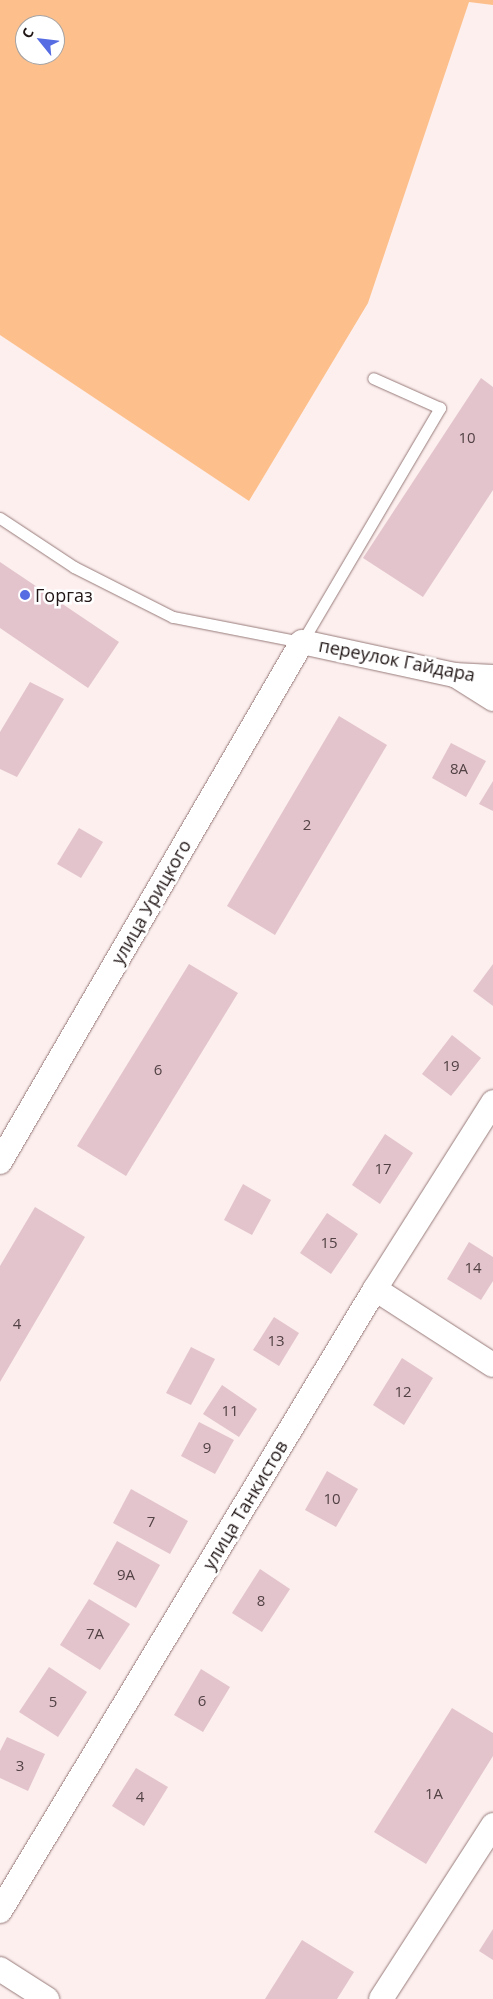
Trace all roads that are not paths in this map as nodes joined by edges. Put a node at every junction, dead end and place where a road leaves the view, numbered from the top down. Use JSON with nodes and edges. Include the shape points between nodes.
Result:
{"nodes":[{"id":1,"x":373,"y":378,"type":"dead end"},
{"id":2,"x":0,"y":518,"type":"edge"},
{"id":3,"x":302,"y":642,"type":"junction"},
{"id":4,"x":454,"y":674,"type":"junction"},
{"id":5,"x":493,"y":677,"type":"edge"},
{"id":6,"x":493,"y":699,"type":"edge"},
{"id":7,"x":493,"y":1102,"type":"edge"},
{"id":8,"x":0,"y":1162,"type":"edge"},
{"id":9,"x":375,"y":1290,"type":"junction"},
{"id":10,"x":493,"y":1365,"type":"edge"},
{"id":11,"x":493,"y":1825,"type":"edge"},
{"id":12,"x":0,"y":1911,"type":"edge"},
{"id":13,"x":0,"y":1969,"type":"edge"},
{"id":14,"x":47,"y":1999,"type":"edge"},
{"id":15,"x":381,"y":1999,"type":"edge"}],
"edges":[{"from":1,"to":3,"type":"lane","via":[[440,408]]},
{"from":2,"to":3,"type":"lane","via":[[74,567],[173,617]]},
{"from":3,"to":4,"type":"street","name":"переулок Гайдара"},
{"from":3,"to":8,"type":"street","name":"улица Урицкого"},
{"from":4,"to":5,"type":"street","name":"переулок Гайдара"},
{"from":4,"to":6,"type":"street"},
{"from":7,"to":9,"type":"street","name":"улица Танкистов"},
{"from":9,"to":10,"type":"street"},
{"from":9,"to":12,"type":"street","name":"улица Танкистов"},
{"from":11,"to":15,"type":"street"},
{"from":13,"to":14,"type":"street"}]}
